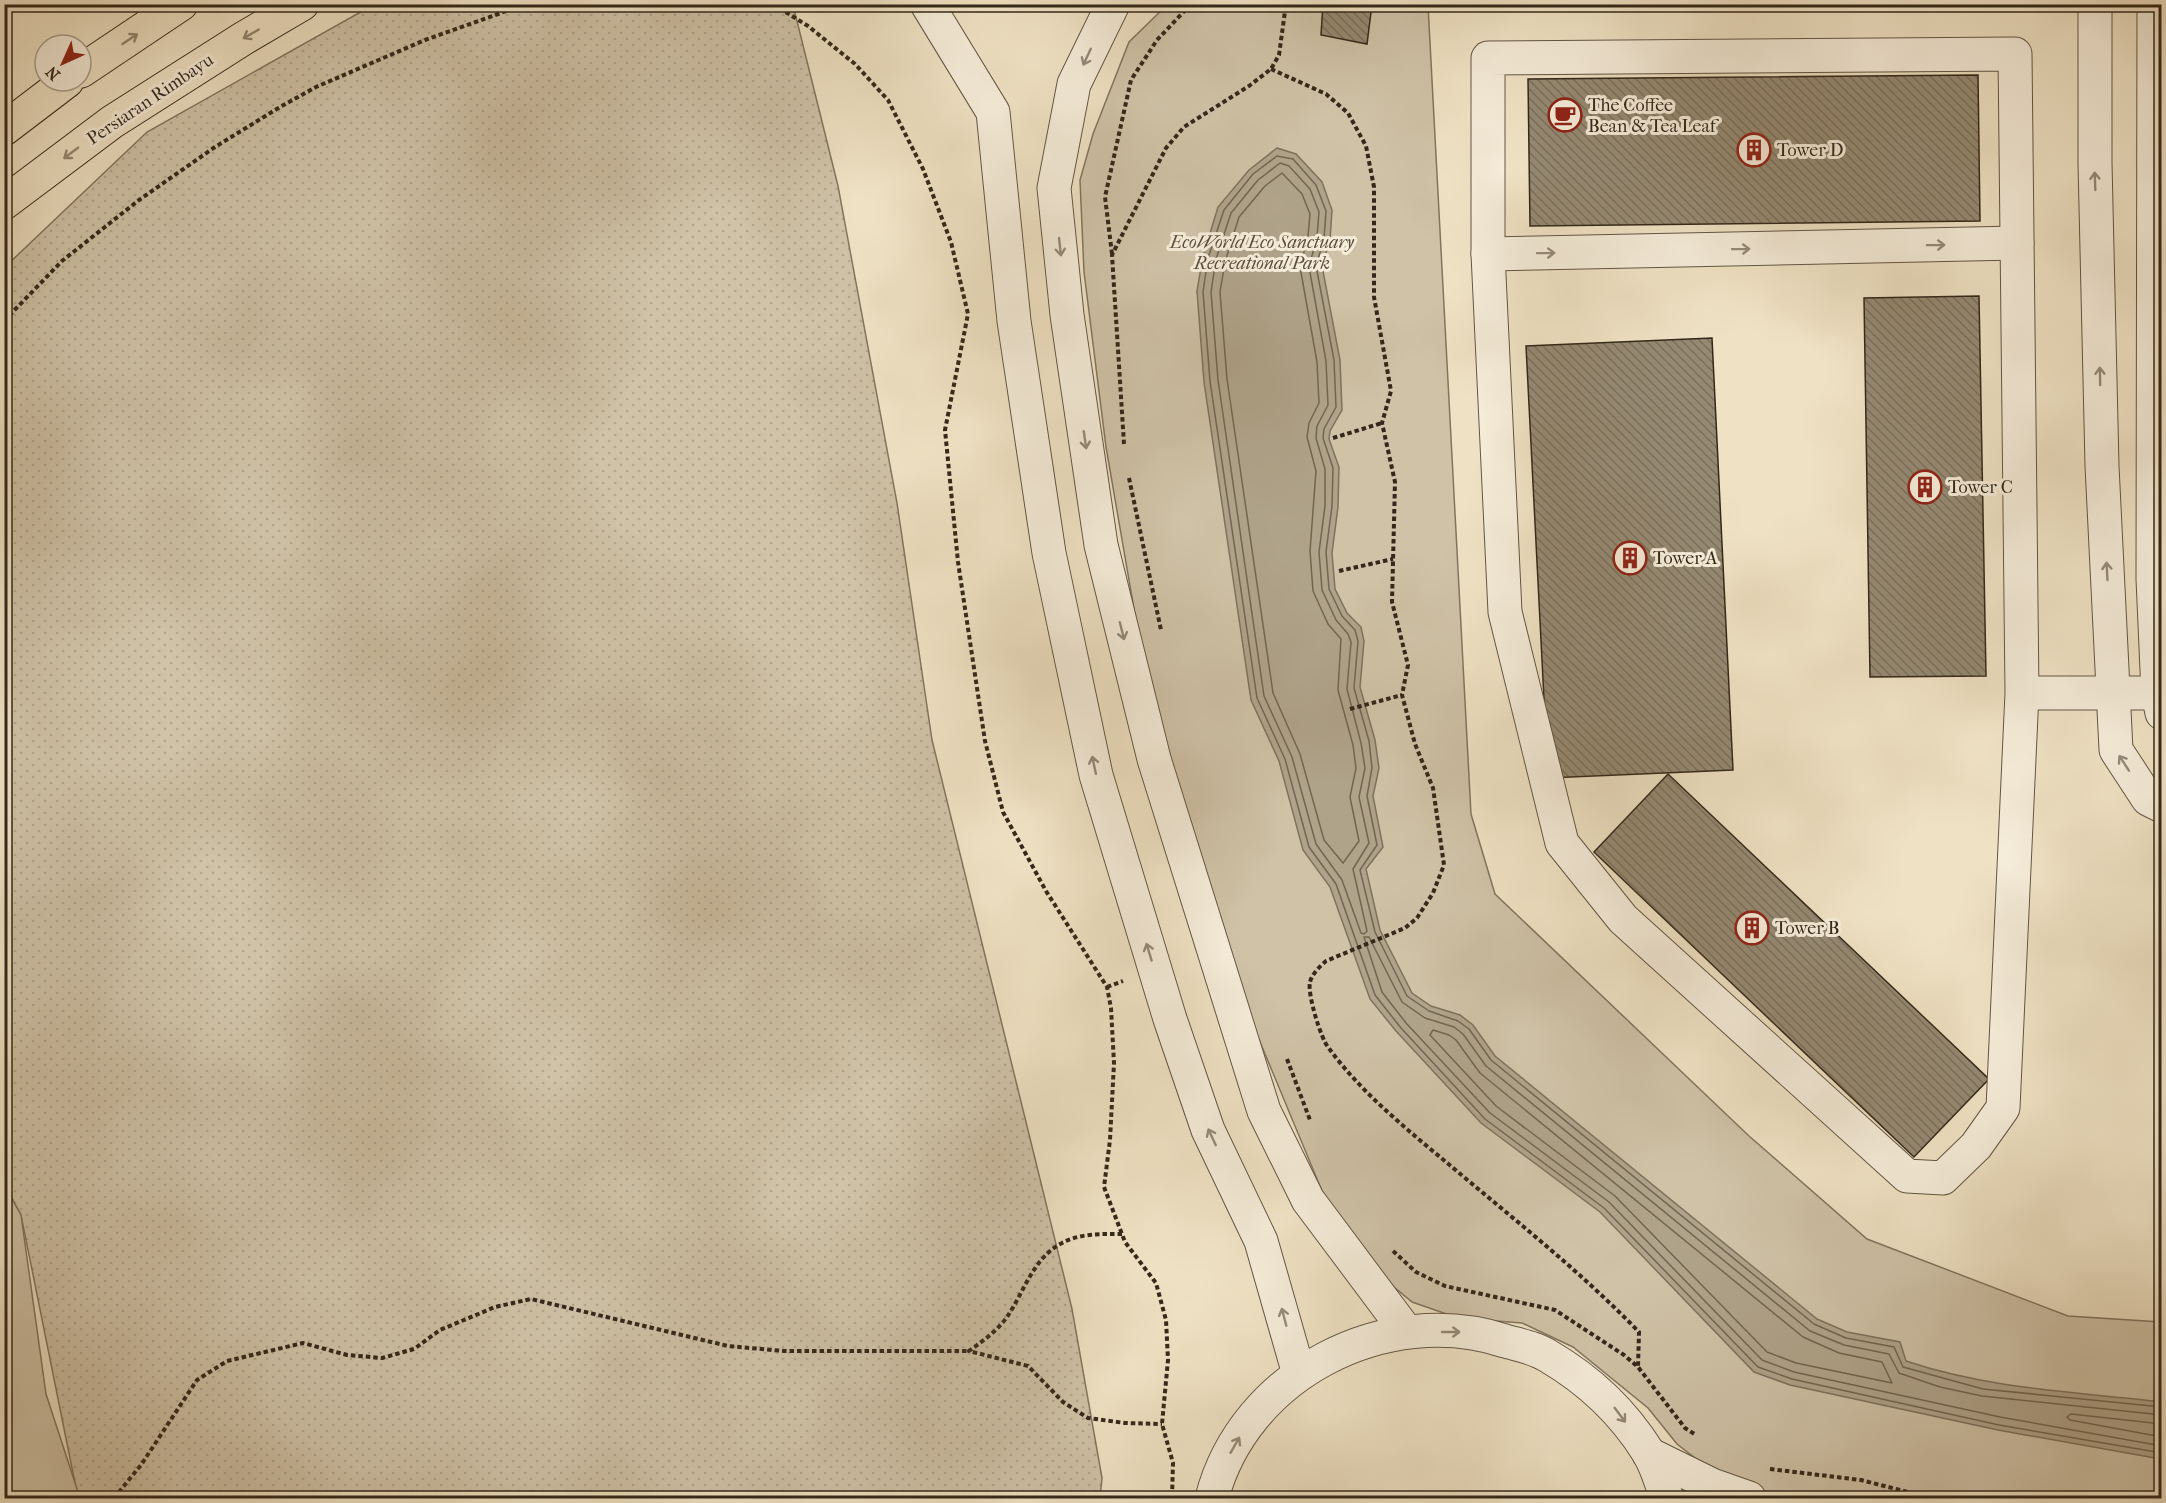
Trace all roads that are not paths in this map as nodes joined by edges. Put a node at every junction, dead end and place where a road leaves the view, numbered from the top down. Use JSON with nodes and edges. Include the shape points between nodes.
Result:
{"nodes":[{"id":1,"x":180,"y":4,"type":"edge"},
{"id":2,"x":302,"y":4,"type":"edge"},
{"id":3,"x":927,"y":4,"type":"edge"},
{"id":4,"x":1113,"y":4,"type":"edge"},
{"id":5,"x":2095,"y":4,"type":"edge"},
{"id":6,"x":2154,"y":4,"type":"edge"},
{"id":7,"x":93,"y":63,"type":"edge"},
{"id":8,"x":51,"y":93,"type":"edge"},
{"id":9,"x":4,"y":129,"type":"edge"},
{"id":10,"x":4,"y":203,"type":"edge"},
{"id":11,"x":2017,"y":243,"type":"junction"},
{"id":12,"x":1488,"y":254,"type":"junction"},
{"id":13,"x":2022,"y":693,"type":"junction"},
{"id":14,"x":2113,"y":693,"type":"junction"},
{"id":15,"x":2160,"y":703,"type":"edge"},
{"id":16,"x":2162,"y":806,"type":"edge"},
{"id":17,"x":1406,"y":1331,"type":"junction"},
{"id":18,"x":1299,"y":1374,"type":"junction"},
{"id":19,"x":1649,"y":1454,"type":"junction"},
{"id":20,"x":1212,"y":1498,"type":"edge"},
{"id":21,"x":1667,"y":1498,"type":"edge"},
{"id":22,"x":1749,"y":1498,"type":"edge"}],
"edges":[{"from":7,"to":1,"type":"main road","one_way":true},
{"from":2,"to":10,"type":"main road","name":"Persiaran Rimbayu","one_way":true,"via":[[112,122]]},
{"from":18,"to":3,"type":"street","one_way":true,"via":[[1261,1241],[1208,1130],[1170,1020],[1096,775],[1048,541],[1014,321],[993,112]]},
{"from":4,"to":17,"type":"street","one_way":true,"via":[[1074,84],[1054,188],[1067,315],[1101,545],[1154,759],[1263,1111],[1308,1200]]},
{"from":14,"to":5,"type":"street","one_way":true,"via":[[2102,466]]},
{"from":6,"to":15,"type":"street","via":[[2153,579]]},
{"from":8,"to":9,"type":"main road"},
{"from":12,"to":11,"type":"street","one_way":true},
{"from":11,"to":12,"type":"street","via":[[2015,54],[1488,58]]},
{"from":11,"to":13,"type":"street"},
{"from":12,"to":13,"type":"street","via":[[1505,612],[1562,843],[1623,920],[1907,1176],[1943,1179],[1976,1146],[2002,1108]]},
{"from":13,"to":14,"type":"street"},
{"from":14,"to":15,"type":"street"},
{"from":16,"to":14,"type":"street","one_way":true,"via":[[2148,799],[2116,750]]},
{"from":17,"to":18,"type":"street","via":[[1350,1346]]},
{"from":17,"to":19,"type":"street","one_way":true,"via":[[1478,1332],[1546,1354],[1605,1396]]},
{"from":20,"to":18,"type":"street","one_way":true,"via":[[1236,1442],[1264,1404]]},
{"from":19,"to":21,"type":"street"},
{"from":19,"to":22,"type":"street"}]}
